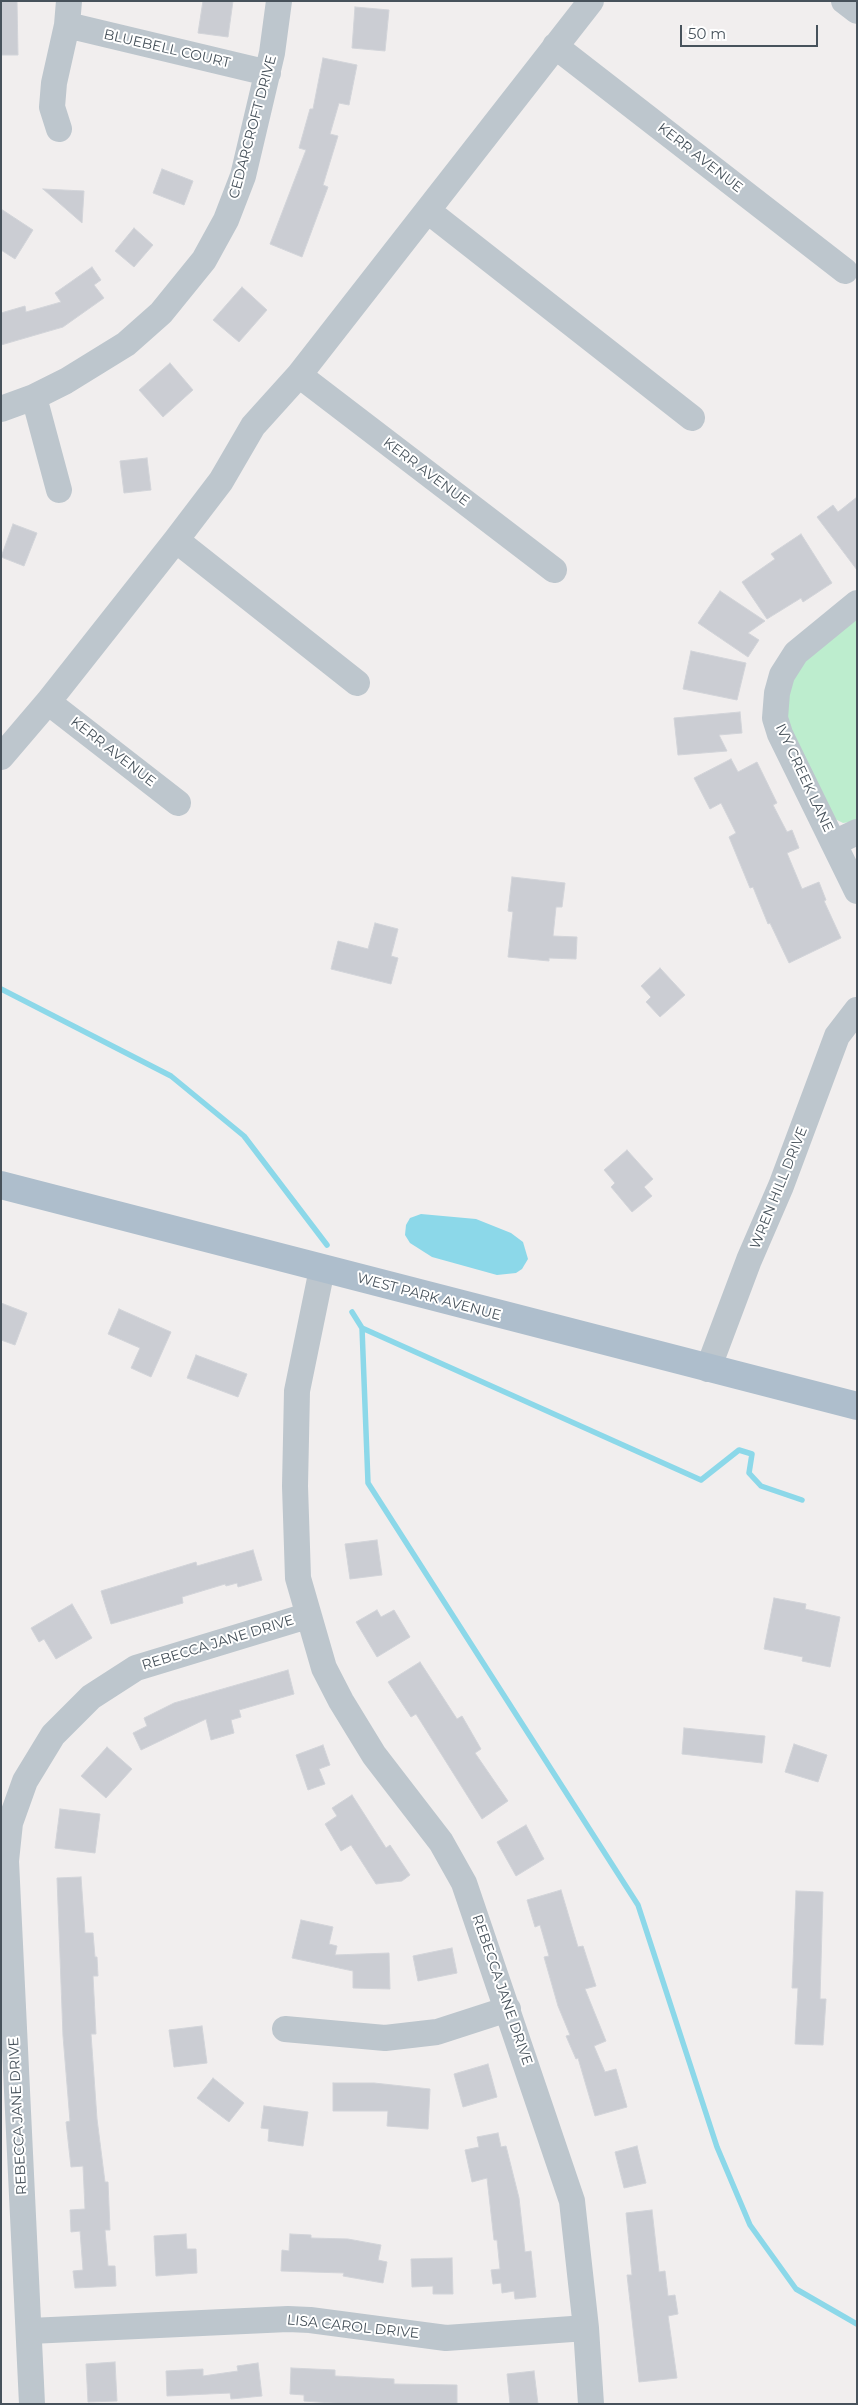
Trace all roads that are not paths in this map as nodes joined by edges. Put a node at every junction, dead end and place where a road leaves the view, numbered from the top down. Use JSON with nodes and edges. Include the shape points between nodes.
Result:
{"nodes":[{"id":1,"x":279,"y":1,"type":"edge"},
{"id":2,"x":591,"y":1,"type":"edge"},
{"id":3,"x":844,"y":1,"type":"edge"},
{"id":4,"x":857,"y":11,"type":"edge"},
{"id":5,"x":68,"y":13,"type":"edge"},
{"id":6,"x":555,"y":46,"type":"junction"},
{"id":7,"x":268,"y":73,"type":"junction"},
{"id":8,"x":59,"y":129,"type":"dead end"},
{"id":9,"x":428,"y":212,"type":"junction"},
{"id":10,"x":845,"y":271,"type":"dead end"},
{"id":11,"x":299,"y":375,"type":"junction"},
{"id":12,"x":34,"y":397,"type":"junction"},
{"id":13,"x":1,"y":409,"type":"edge"},
{"id":14,"x":692,"y":418,"type":"dead end"},
{"id":15,"x":60,"y":490,"type":"dead end"},
{"id":16,"x":176,"y":540,"type":"junction"},
{"id":17,"x":554,"y":570,"type":"dead end"},
{"id":18,"x":857,"y":603,"type":"edge"},
{"id":19,"x":357,"y":682,"type":"dead end"},
{"id":20,"x":48,"y":702,"type":"junction"},
{"id":21,"x":1,"y":757,"type":"edge"},
{"id":22,"x":178,"y":803,"type":"dead end"},
{"id":23,"x":857,"y":832,"type":"edge"},
{"id":24,"x":834,"y":843,"type":"junction"},
{"id":25,"x":857,"y":891,"type":"edge"},
{"id":26,"x":857,"y":1010,"type":"edge"},
{"id":27,"x":1,"y":1186,"type":"edge"},
{"id":28,"x":322,"y":1269,"type":"junction"},
{"id":29,"x":708,"y":1369,"type":"junction"},
{"id":30,"x":857,"y":1406,"type":"edge"},
{"id":31,"x":307,"y":1616,"type":"junction"},
{"id":32,"x":508,"y":2009,"type":"junction"},
{"id":33,"x":285,"y":2030,"type":"dead end"},
{"id":34,"x":586,"y":2328,"type":"junction"},
{"id":35,"x":30,"y":2331,"type":"junction"},
{"id":36,"x":32,"y":2404,"type":"edge"},
{"id":37,"x":591,"y":2404,"type":"edge"}],
"edges":[{"from":1,"to":7,"type":"street","name":"CEDARCROFT DRIVE"},
{"from":2,"to":6,"type":"street"},
{"from":3,"to":4,"type":"street"},
{"from":5,"to":7,"type":"street","name":"BLUEBELL COURT"},
{"from":5,"to":8,"type":"street","via":[[52,107]]},
{"from":6,"to":9,"type":"street"},
{"from":6,"to":10,"type":"street","name":"KERR AVENUE"},
{"from":7,"to":12,"type":"street","name":"CEDARCROFT DRIVE","via":[[235,198],[216,240],[191,278],[161,313],[126,344]]},
{"from":9,"to":11,"type":"street"},
{"from":9,"to":14,"type":"street"},
{"from":11,"to":16,"type":"street","via":[[253,426],[220,480]]},
{"from":11,"to":17,"type":"street","name":"KERR AVENUE"},
{"from":12,"to":13,"type":"street","name":"CEDARCROFT DRIVE"},
{"from":12,"to":15,"type":"street"},
{"from":16,"to":19,"type":"street"},
{"from":16,"to":20,"type":"street"},
{"from":18,"to":24,"type":"street","name":"IVY CREEK LANE","via":[[796,653],[782,675],[777,693],[776,718],[780,734]]},
{"from":20,"to":21,"type":"street"},
{"from":20,"to":22,"type":"street","name":"KERR AVENUE"},
{"from":23,"to":24,"type":"street"},
{"from":24,"to":25,"type":"street","name":"IVY CREEK LANE"},
{"from":26,"to":29,"type":"street","name":"WREN HILL DRIVE","via":[[837,1036],[782,1186],[749,1260]]},
{"from":27,"to":28,"type":"main road","name":"WEST PARK AVENUE"},
{"from":28,"to":29,"type":"main road","name":"WEST PARK AVENUE"},
{"from":28,"to":31,"type":"street","name":"REBECCA JANE DRIVE","via":[[297,1390],[295,1486],[298,1578]]},
{"from":29,"to":30,"type":"main road","name":"WEST PARK AVENUE"},
{"from":31,"to":32,"type":"street","name":"REBECCA JANE DRIVE","via":[[324,1668],[356,1728],[441,1842],[464,1883]]},
{"from":31,"to":35,"type":"street","name":"REBECCA JANE DRIVE","via":[[136,1668],[90,1697],[53,1735],[25,1781],[10,1823],[6,1861]]},
{"from":32,"to":33,"type":"street","via":[[437,2032],[385,2038]]},
{"from":32,"to":34,"type":"street","name":"REBECCA JANE DRIVE","via":[[572,2201]]},
{"from":34,"to":35,"type":"street","name":"LISA CAROL DRIVE","via":[[446,2338],[288,2319]]},
{"from":34,"to":37,"type":"street","name":"REBECCA JANE DRIVE"},
{"from":35,"to":36,"type":"street","name":"REBECCA JANE DRIVE"}]}
